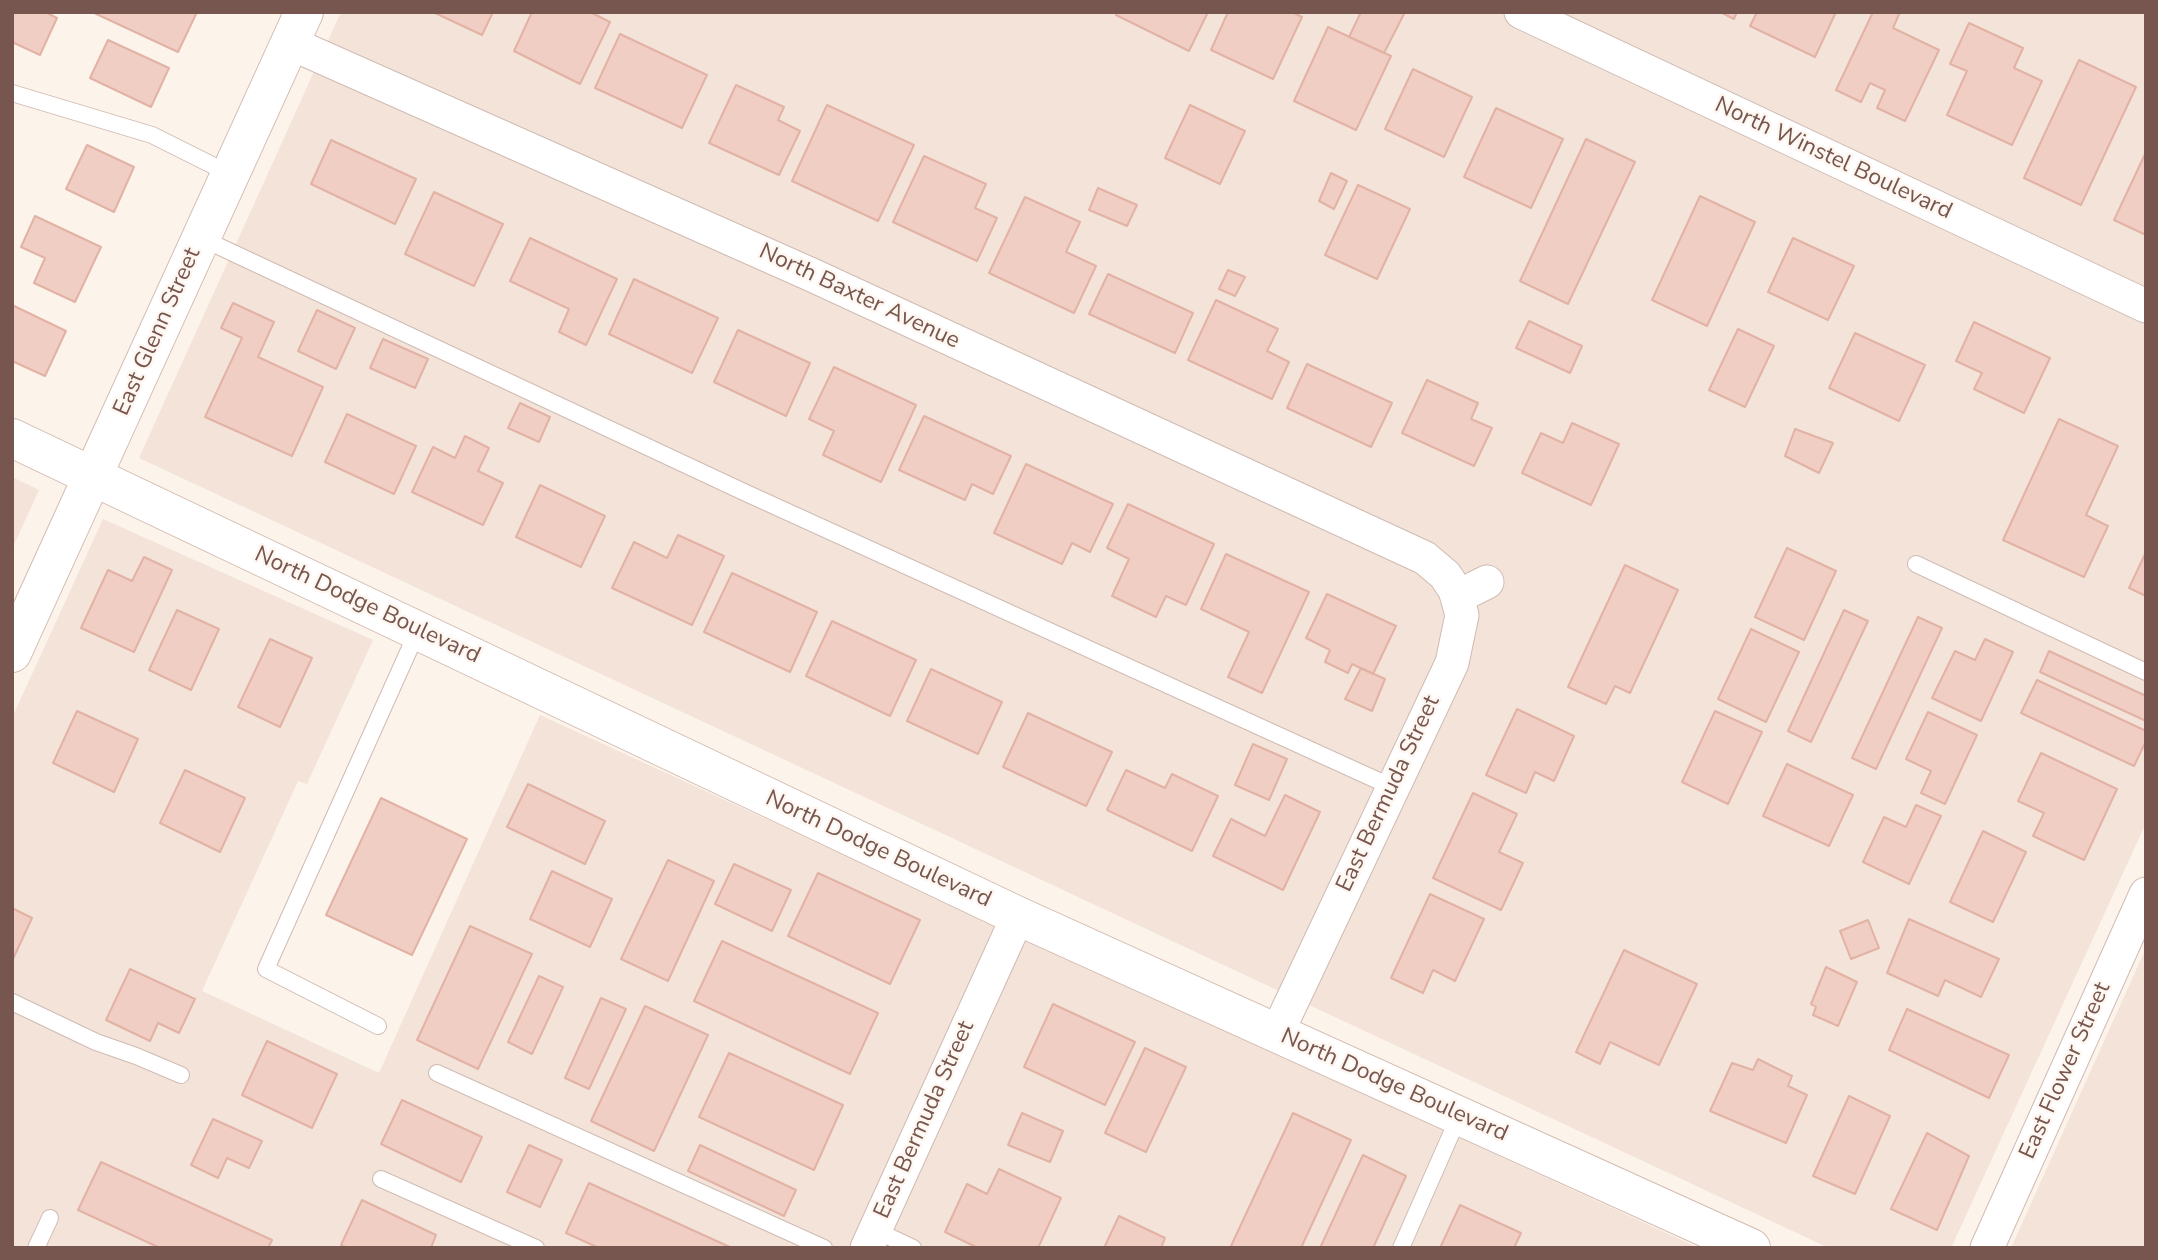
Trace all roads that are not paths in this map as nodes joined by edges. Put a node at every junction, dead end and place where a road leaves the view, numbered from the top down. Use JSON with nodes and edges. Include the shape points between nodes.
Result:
{"nodes":[{"id":1,"x":1521,"y":12,"type":"edge"},
{"id":2,"x":297,"y":28,"type":"edge"},
{"id":3,"x":12,"y":93,"type":"edge"},
{"id":4,"x":230,"y":174,"type":"junction"},
{"id":5,"x":201,"y":238,"type":"junction"},
{"id":6,"x":2146,"y":306,"type":"edge"},
{"id":7,"x":12,"y":438,"type":"edge"},
{"id":8,"x":93,"y":476,"type":"junction"},
{"id":9,"x":1916,"y":564,"type":"dead end"},
{"id":10,"x":1488,"y":582,"type":"dead end"},
{"id":11,"x":1457,"y":597,"type":"junction"},
{"id":12,"x":418,"y":630,"type":"junction"},
{"id":13,"x":12,"y":653,"type":"edge"},
{"id":14,"x":2146,"y":672,"type":"edge"},
{"id":15,"x":1392,"y":787,"type":"junction"},
{"id":16,"x":2146,"y":894,"type":"edge"},
{"id":17,"x":1018,"y":916,"type":"junction"},
{"id":18,"x":12,"y":1002,"type":"edge"},
{"id":19,"x":378,"y":1027,"type":"dead end"},
{"id":20,"x":1277,"y":1033,"type":"junction"},
{"id":21,"x":437,"y":1073,"type":"dead end"},
{"id":22,"x":181,"y":1075,"type":"dead end"},
{"id":23,"x":1459,"y":1116,"type":"junction"},
{"id":24,"x":381,"y":1179,"type":"dead end"},
{"id":25,"x":50,"y":1218,"type":"dead end"},
{"id":26,"x":871,"y":1239,"type":"edge"},
{"id":27,"x":36,"y":1248,"type":"edge"},
{"id":28,"x":536,"y":1248,"type":"edge"},
{"id":29,"x":824,"y":1248,"type":"edge"},
{"id":30,"x":913,"y":1248,"type":"edge"},
{"id":31,"x":1401,"y":1248,"type":"edge"},
{"id":32,"x":1751,"y":1248,"type":"edge"},
{"id":33,"x":1987,"y":1248,"type":"edge"}],
"edges":[{"from":1,"to":6,"type":"street","name":"North Winstel Boulevard"},
{"from":2,"to":4,"type":"street","name":"East Glenn Street"},
{"from":2,"to":11,"type":"street","name":"North Baxter Avenue","via":[[812,275],[1425,558],[1445,575]]},
{"from":3,"to":4,"type":"lane","via":[[152,135]]},
{"from":4,"to":5,"type":"street","name":"East Glenn Street"},
{"from":5,"to":8,"type":"street","name":"East Glenn Street"},
{"from":5,"to":15,"type":"lane"},
{"from":7,"to":8,"type":"street","name":"North Dodge Boulevard"},
{"from":8,"to":12,"type":"street","name":"North Dodge Boulevard"},
{"from":8,"to":13,"type":"street","name":"East Glenn Street"},
{"from":9,"to":14,"type":"lane"},
{"from":10,"to":11,"type":"street"},
{"from":11,"to":15,"type":"street","name":"East Bermuda Street","via":[[1462,615],[1452,663]]},
{"from":12,"to":17,"type":"street","name":"North Dodge Boulevard"},
{"from":12,"to":19,"type":"lane","via":[[266,969]]},
{"from":15,"to":20,"type":"street","name":"East Bermuda Street"},
{"from":16,"to":33,"type":"street","name":"East Flower Street"},
{"from":17,"to":20,"type":"street","name":"North Dodge Boulevard"},
{"from":17,"to":26,"type":"street","name":"East Bermuda Street"},
{"from":18,"to":22,"type":"lane"},
{"from":20,"to":23,"type":"street","name":"North Dodge Boulevard"},
{"from":21,"to":29,"type":"lane"},
{"from":23,"to":31,"type":"lane"},
{"from":23,"to":32,"type":"street","name":"North Dodge Boulevard"},
{"from":24,"to":28,"type":"lane"},
{"from":25,"to":27,"type":"lane"},
{"from":26,"to":30,"type":"lane"}]}
